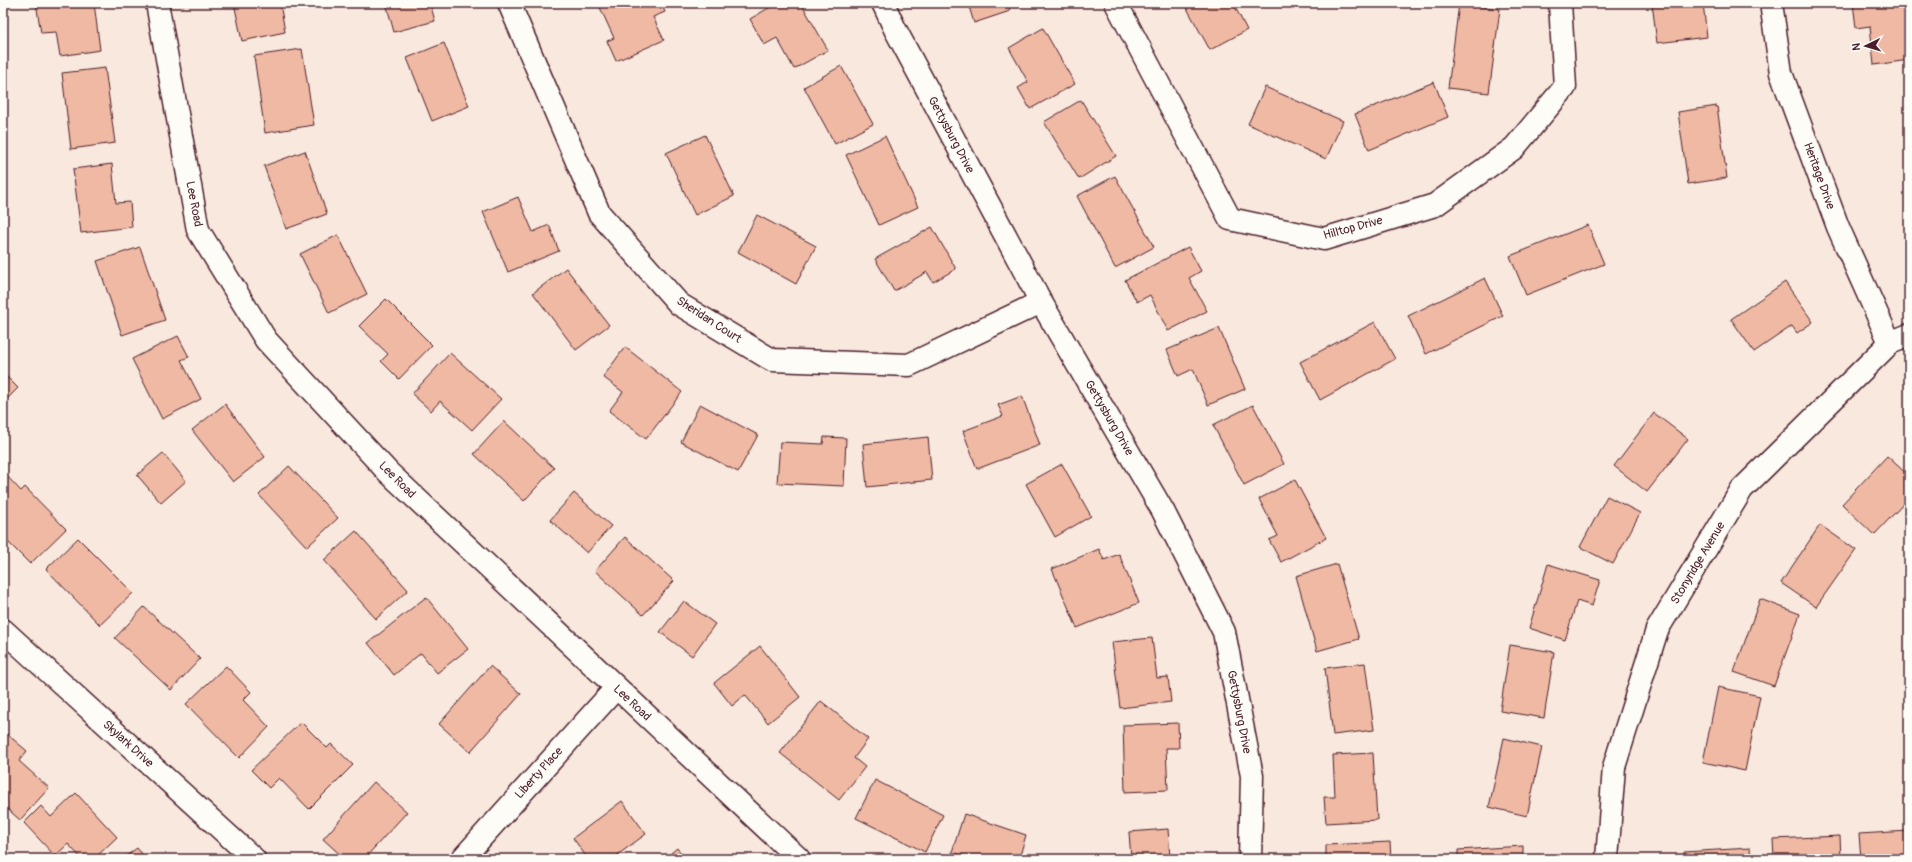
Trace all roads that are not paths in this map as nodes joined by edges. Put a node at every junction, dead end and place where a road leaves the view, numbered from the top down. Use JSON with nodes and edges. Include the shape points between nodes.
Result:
{"nodes":[{"id":1,"x":157,"y":3,"type":"edge"},
{"id":2,"x":509,"y":3,"type":"edge"},
{"id":3,"x":883,"y":3,"type":"edge"},
{"id":4,"x":1116,"y":3,"type":"edge"},
{"id":5,"x":1560,"y":3,"type":"edge"},
{"id":6,"x":1771,"y":3,"type":"edge"},
{"id":7,"x":1041,"y":302,"type":"junction"},
{"id":8,"x":1900,"y":339,"type":"edge"},
{"id":9,"x":3,"y":630,"type":"edge"},
{"id":10,"x":616,"y":688,"type":"junction"},
{"id":11,"x":254,"y":859,"type":"edge"},
{"id":12,"x":462,"y":859,"type":"edge"},
{"id":13,"x":799,"y":859,"type":"edge"},
{"id":14,"x":1250,"y":859,"type":"edge"},
{"id":15,"x":1607,"y":859,"type":"edge"}],
"edges":[{"from":1,"to":10,"type":"street","name":"Lee Road","via":[[198,230],[266,340],[388,472]]},
{"from":2,"to":7,"type":"street","name":"Sheridan Court","via":[[600,213],[679,304],[772,360],[908,365]]},
{"from":3,"to":7,"type":"street","name":"Gettysburg Drive"},
{"from":4,"to":5,"type":"street","name":"Hilltop Drive","via":[[1230,219],[1324,238],[1435,205],[1514,148],[1565,87]]},
{"from":6,"to":8,"type":"street","name":"Heritage Drive","via":[[1781,73],[1838,226]]},
{"from":7,"to":14,"type":"street","name":"Gettysburg Drive","via":[[1163,511],[1224,632],[1252,776]]},
{"from":8,"to":15,"type":"street","name":"Stonyridge Avenue","via":[[1742,489],[1657,630],[1614,767]]},
{"from":9,"to":11,"type":"street","name":"Skylark Drive"},
{"from":10,"to":12,"type":"street","name":"Liberty Place"},
{"from":10,"to":13,"type":"street","name":"Lee Road"}]}
